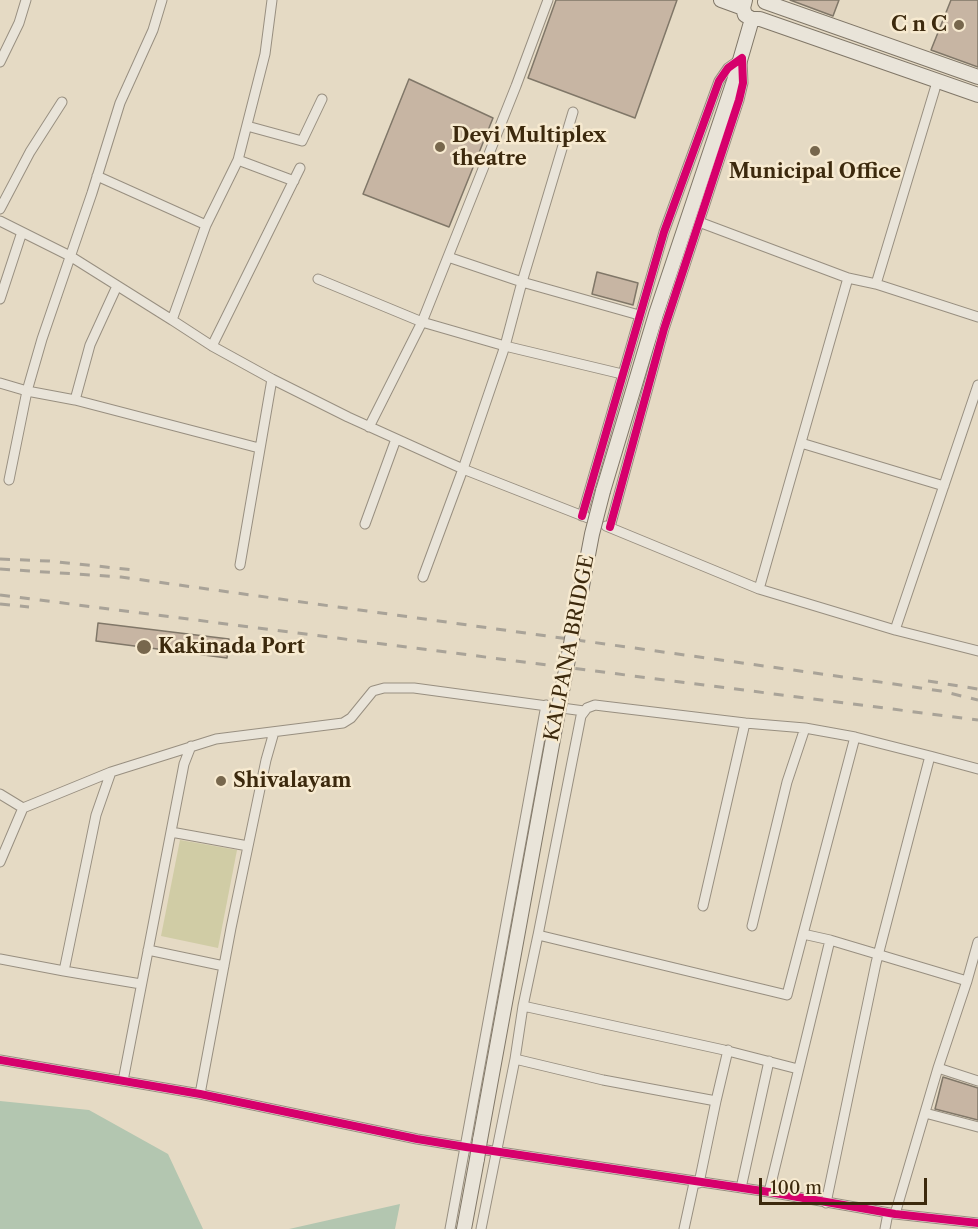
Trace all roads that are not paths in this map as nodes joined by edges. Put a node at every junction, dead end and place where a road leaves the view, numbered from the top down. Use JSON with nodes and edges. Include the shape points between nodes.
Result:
{"nodes":[{"id":1,"x":26,"y":0,"type":"edge"},
{"id":2,"x":162,"y":0,"type":"edge"},
{"id":3,"x":272,"y":0,"type":"edge"},
{"id":4,"x":548,"y":0,"type":"edge"},
{"id":5,"x":720,"y":0,"type":"edge"},
{"id":6,"x":765,"y":1,"type":"edge"},
{"id":7,"x":744,"y":4,"type":"edge"},
{"id":8,"x":756,"y":19,"type":"junction"},
{"id":9,"x":740,"y":60,"type":"junction"},
{"id":10,"x":0,"y":62,"type":"edge"},
{"id":11,"x":978,"y":77,"type":"edge"},
{"id":12,"x":937,"y":81,"type":"junction"},
{"id":13,"x":978,"y":95,"type":"edge"},
{"id":14,"x":322,"y":99,"type":"dead end"},
{"id":15,"x":62,"y":102,"type":"dead end"},
{"id":16,"x":573,"y":112,"type":"dead end"},
{"id":17,"x":247,"y":126,"type":"junction"},
{"id":18,"x":238,"y":160,"type":"junction"},
{"id":19,"x":300,"y":168,"type":"dead end"},
{"id":20,"x":97,"y":176,"type":"junction"},
{"id":21,"x":294,"y":181,"type":"junction"},
{"id":22,"x":0,"y":209,"type":"edge"},
{"id":23,"x":0,"y":221,"type":"edge"},
{"id":24,"x":699,"y":222,"type":"junction"},
{"id":25,"x":206,"y":225,"type":"junction"},
{"id":26,"x":22,"y":232,"type":"junction"},
{"id":27,"x":70,"y":256,"type":"junction"},
{"id":28,"x":448,"y":257,"type":"junction"},
{"id":29,"x":318,"y":279,"type":"dead end"},
{"id":30,"x":848,"y":279,"type":"junction"},
{"id":31,"x":522,"y":282,"type":"junction"},
{"id":32,"x":876,"y":284,"type":"junction"},
{"id":33,"x":117,"y":286,"type":"junction"},
{"id":34,"x":0,"y":299,"type":"edge"},
{"id":35,"x":639,"y":315,"type":"junction"},
{"id":36,"x":978,"y":317,"type":"edge"},
{"id":37,"x":172,"y":320,"type":"junction"},
{"id":38,"x":422,"y":322,"type":"junction"},
{"id":39,"x":212,"y":346,"type":"junction"},
{"id":40,"x":506,"y":346,"type":"junction"},
{"id":41,"x":622,"y":374,"type":"junction"},
{"id":42,"x":272,"y":379,"type":"junction"},
{"id":43,"x":0,"y":383,"type":"edge"},
{"id":44,"x":978,"y":385,"type":"edge"},
{"id":45,"x":27,"y":391,"type":"junction"},
{"id":46,"x":75,"y":400,"type":"junction"},
{"id":47,"x":369,"y":427,"type":"junction"},
{"id":48,"x":396,"y":439,"type":"junction"},
{"id":49,"x":801,"y":443,"type":"junction"},
{"id":50,"x":259,"y":448,"type":"junction"},
{"id":51,"x":463,"y":469,"type":"junction"},
{"id":52,"x":12,"y":470,"type":"junction"},
{"id":53,"x":0,"y":471,"type":"edge"},
{"id":54,"x":9,"y":480,"type":"dead end"},
{"id":55,"x":944,"y":486,"type":"junction"},
{"id":56,"x":582,"y":516,"type":"junction"},
{"id":57,"x":364,"y":524,"type":"dead end"},
{"id":58,"x":610,"y":527,"type":"junction"},
{"id":59,"x":240,"y":566,"type":"dead end"},
{"id":60,"x":423,"y":577,"type":"dead end"},
{"id":61,"x":759,"y":589,"type":"junction"},
{"id":62,"x":895,"y":630,"type":"junction"},
{"id":63,"x":978,"y":651,"type":"edge"},
{"id":64,"x":546,"y":705,"type":"junction"},
{"id":65,"x":584,"y":711,"type":"junction"},
{"id":66,"x":745,"y":723,"type":"junction"},
{"id":67,"x":805,"y":728,"type":"junction"},
{"id":68,"x":274,"y":732,"type":"junction"},
{"id":69,"x":855,"y":737,"type":"junction"},
{"id":70,"x":191,"y":746,"type":"junction"},
{"id":71,"x":930,"y":756,"type":"junction"},
{"id":72,"x":978,"y":769,"type":"edge"},
{"id":73,"x":111,"y":772,"type":"junction"},
{"id":74,"x":0,"y":795,"type":"edge"},
{"id":75,"x":23,"y":808,"type":"junction"},
{"id":76,"x":171,"y":832,"type":"junction"},
{"id":77,"x":248,"y":846,"type":"junction"},
{"id":78,"x":0,"y":862,"type":"edge"},
{"id":79,"x":703,"y":906,"type":"dead end"},
{"id":80,"x":752,"y":926,"type":"dead end"},
{"id":81,"x":803,"y":934,"type":"junction"},
{"id":82,"x":538,"y":935,"type":"junction"},
{"id":83,"x":830,"y":940,"type":"junction"},
{"id":84,"x":978,"y":942,"type":"edge"},
{"id":85,"x":148,"y":950,"type":"junction"},
{"id":86,"x":878,"y":955,"type":"junction"},
{"id":87,"x":0,"y":959,"type":"edge"},
{"id":88,"x":224,"y":966,"type":"junction"},
{"id":89,"x":64,"y":971,"type":"junction"},
{"id":90,"x":967,"y":981,"type":"junction"},
{"id":91,"x":141,"y":984,"type":"junction"},
{"id":92,"x":523,"y":1006,"type":"junction"},
{"id":93,"x":728,"y":1050,"type":"junction"},
{"id":94,"x":515,"y":1059,"type":"junction"},
{"id":95,"x":0,"y":1060,"type":"edge"},
{"id":96,"x":769,"y":1061,"type":"junction"},
{"id":97,"x":938,"y":1068,"type":"junction"},
{"id":98,"x":798,"y":1069,"type":"junction"},
{"id":99,"x":123,"y":1081,"type":"junction"},
{"id":100,"x":978,"y":1081,"type":"edge"},
{"id":101,"x":200,"y":1094,"type":"junction"},
{"id":102,"x":716,"y":1101,"type":"junction"},
{"id":103,"x":925,"y":1113,"type":"junction"},
{"id":104,"x":978,"y":1127,"type":"edge"},
{"id":105,"x":466,"y":1148,"type":"junction"},
{"id":106,"x":497,"y":1152,"type":"junction"},
{"id":107,"x":697,"y":1183,"type":"junction"},
{"id":108,"x":741,"y":1188,"type":"junction"},
{"id":109,"x":769,"y":1192,"type":"junction"},
{"id":110,"x":826,"y":1203,"type":"junction"},
{"id":111,"x":892,"y":1213,"type":"junction"},
{"id":112,"x":978,"y":1223,"type":"edge"},
{"id":113,"x":450,"y":1229,"type":"edge"},
{"id":114,"x":464,"y":1229,"type":"edge"},
{"id":115,"x":481,"y":1229,"type":"edge"},
{"id":116,"x":684,"y":1229,"type":"edge"},
{"id":117,"x":885,"y":1229,"type":"edge"}],
"edges":[{"from":1,"to":10,"type":"street"},
{"from":2,"to":20,"type":"street","via":[[120,104]]},
{"from":3,"to":17,"type":"street","via":[[265,54]]},
{"from":4,"to":28,"type":"street"},
{"from":5,"to":7,"type":"main road"},
{"from":6,"to":8,"type":"main road","name":"KALPANA BRIDGE","via":[[766,12]]},
{"from":6,"to":11,"type":"main road"},
{"from":7,"to":8,"type":"main road","via":[[745,15]]},
{"from":8,"to":9,"type":"main road","name":"KALPANA BRIDGE"},
{"from":8,"to":12,"type":"main road"},
{"from":9,"to":24,"type":"street","via":[[743,83],[739,100]]},
{"from":9,"to":35,"type":"street","via":[[718,81]]},
{"from":9,"to":114,"type":"main road","name":"KALPANA BRIDGE","bridge":true,"via":[[656,314],[592,534]]},
{"from":12,"to":13,"type":"main road"},
{"from":12,"to":32,"type":"street"},
{"from":14,"to":17,"type":"street","via":[[302,141]]},
{"from":15,"to":22,"type":"street"},
{"from":16,"to":31,"type":"street"},
{"from":17,"to":18,"type":"street"},
{"from":18,"to":21,"type":"street"},
{"from":18,"to":25,"type":"street"},
{"from":19,"to":21,"type":"street"},
{"from":20,"to":25,"type":"street"},
{"from":20,"to":27,"type":"street"},
{"from":21,"to":39,"type":"street"},
{"from":23,"to":26,"type":"street"},
{"from":24,"to":30,"type":"street"},
{"from":24,"to":58,"type":"street","via":[[664,329]]},
{"from":25,"to":37,"type":"street"},
{"from":26,"to":27,"type":"street"},
{"from":26,"to":34,"type":"street"},
{"from":27,"to":33,"type":"street"},
{"from":27,"to":45,"type":"street"},
{"from":28,"to":31,"type":"street"},
{"from":28,"to":38,"type":"street"},
{"from":29,"to":38,"type":"street"},
{"from":30,"to":32,"type":"street"},
{"from":30,"to":49,"type":"street"},
{"from":31,"to":35,"type":"street"},
{"from":31,"to":40,"type":"street"},
{"from":32,"to":36,"type":"street"},
{"from":33,"to":37,"type":"street"},
{"from":33,"to":46,"type":"street","via":[[90,345]]},
{"from":35,"to":41,"type":"street"},
{"from":37,"to":39,"type":"street"},
{"from":38,"to":40,"type":"street"},
{"from":38,"to":47,"type":"street"},
{"from":39,"to":42,"type":"street"},
{"from":40,"to":41,"type":"street"},
{"from":40,"to":51,"type":"street"},
{"from":41,"to":56,"type":"street"},
{"from":42,"to":47,"type":"street"},
{"from":42,"to":50,"type":"street"},
{"from":43,"to":45,"type":"street"},
{"from":44,"to":55,"type":"street"},
{"from":45,"to":46,"type":"street"},
{"from":45,"to":52,"type":"street"},
{"from":46,"to":50,"type":"street"},
{"from":47,"to":48,"type":"street"},
{"from":48,"to":51,"type":"street"},
{"from":48,"to":57,"type":"street"},
{"from":49,"to":55,"type":"street"},
{"from":49,"to":61,"type":"street"},
{"from":50,"to":59,"type":"street"},
{"from":51,"to":56,"type":"street"},
{"from":51,"to":60,"type":"street"},
{"from":52,"to":53,"type":"street"},
{"from":52,"to":54,"type":"street"},
{"from":55,"to":62,"type":"street"},
{"from":56,"to":58,"type":"street"},
{"from":58,"to":61,"type":"street"},
{"from":61,"to":62,"type":"street"},
{"from":62,"to":63,"type":"street"},
{"from":64,"to":65,"type":"street"},
{"from":64,"to":68,"type":"street","via":[[414,688],[384,688],[374,691],[343,723]]},
{"from":64,"to":105,"type":"street"},
{"from":65,"to":66,"type":"street","via":[[595,705]]},
{"from":65,"to":82,"type":"street"},
{"from":66,"to":67,"type":"street"},
{"from":66,"to":79,"type":"street"},
{"from":67,"to":69,"type":"street"},
{"from":67,"to":80,"type":"street","via":[[787,782]]},
{"from":68,"to":70,"type":"street"},
{"from":68,"to":77,"type":"street"},
{"from":69,"to":71,"type":"street"},
{"from":69,"to":81,"type":"street"},
{"from":70,"to":73,"type":"street"},
{"from":70,"to":76,"type":"street"},
{"from":71,"to":72,"type":"street"},
{"from":71,"to":86,"type":"street"},
{"from":73,"to":75,"type":"street"},
{"from":73,"to":89,"type":"street","via":[[96,815]]},
{"from":74,"to":75,"type":"street"},
{"from":75,"to":78,"type":"street"},
{"from":76,"to":77,"type":"street"},
{"from":76,"to":85,"type":"street"},
{"from":77,"to":88,"type":"street"},
{"from":81,"to":82,"type":"street","via":[[787,994]]},
{"from":81,"to":83,"type":"street"},
{"from":82,"to":92,"type":"street"},
{"from":83,"to":86,"type":"street"},
{"from":83,"to":98,"type":"street"},
{"from":84,"to":90,"type":"street"},
{"from":85,"to":88,"type":"street"},
{"from":85,"to":91,"type":"street"},
{"from":86,"to":90,"type":"street"},
{"from":86,"to":110,"type":"street"},
{"from":87,"to":89,"type":"street"},
{"from":88,"to":101,"type":"street"},
{"from":89,"to":91,"type":"street"},
{"from":90,"to":97,"type":"street"},
{"from":91,"to":99,"type":"street"},
{"from":92,"to":93,"type":"street"},
{"from":92,"to":94,"type":"street"},
{"from":93,"to":96,"type":"street"},
{"from":93,"to":102,"type":"street"},
{"from":94,"to":102,"type":"street"},
{"from":94,"to":106,"type":"street"},
{"from":95,"to":99,"type":"street"},
{"from":96,"to":98,"type":"street"},
{"from":96,"to":108,"type":"street"},
{"from":97,"to":100,"type":"street"},
{"from":97,"to":103,"type":"street"},
{"from":98,"to":109,"type":"street"},
{"from":99,"to":101,"type":"street"},
{"from":101,"to":105,"type":"street"},
{"from":102,"to":107,"type":"street"},
{"from":103,"to":104,"type":"street"},
{"from":103,"to":111,"type":"street"},
{"from":105,"to":106,"type":"street"},
{"from":105,"to":113,"type":"street"},
{"from":106,"to":107,"type":"street"},
{"from":106,"to":115,"type":"street"},
{"from":107,"to":108,"type":"street"},
{"from":107,"to":116,"type":"street"},
{"from":108,"to":109,"type":"street"},
{"from":109,"to":110,"type":"street"},
{"from":110,"to":111,"type":"street"},
{"from":111,"to":112,"type":"street"},
{"from":111,"to":117,"type":"street"}]}
